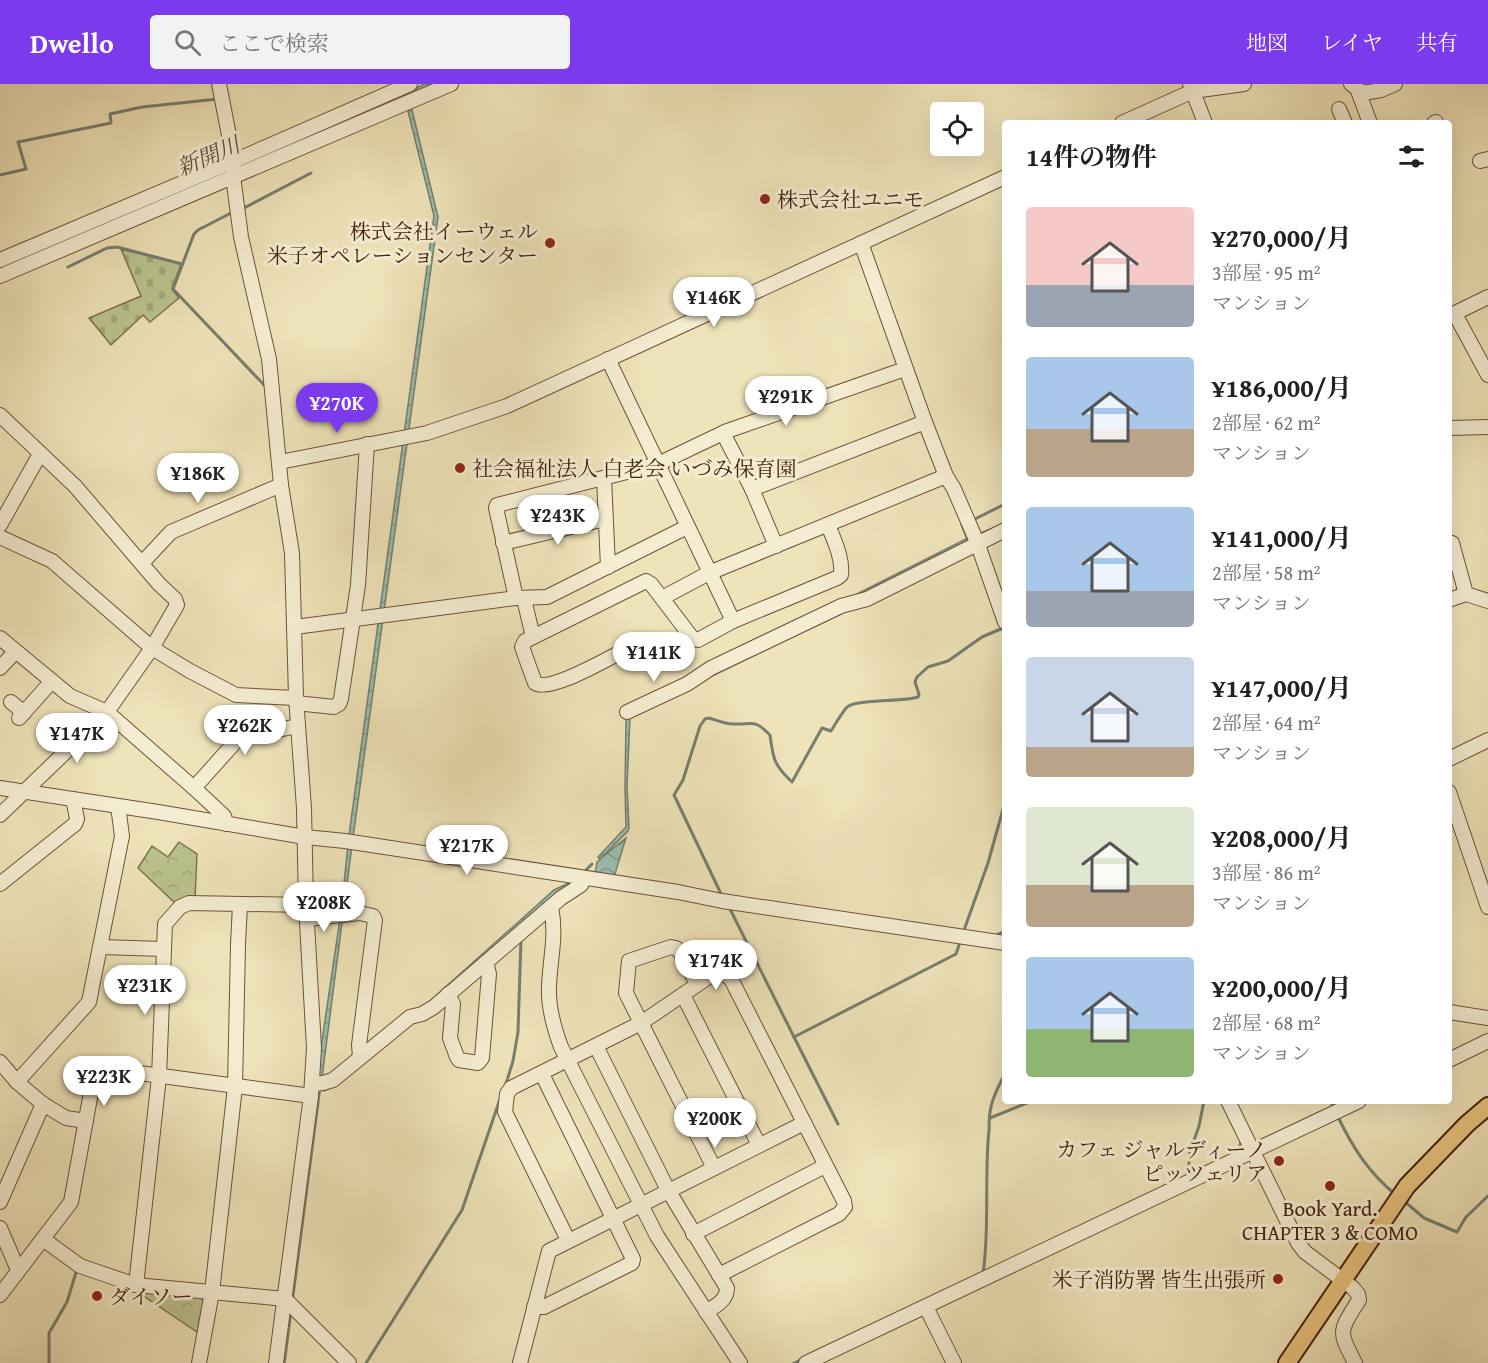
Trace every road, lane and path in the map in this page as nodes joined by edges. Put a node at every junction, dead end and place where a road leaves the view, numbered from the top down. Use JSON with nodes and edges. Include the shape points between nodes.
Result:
{"nodes":[{"id":1,"x":219,"y":84,"type":"edge"},
{"id":2,"x":451,"y":84,"type":"edge"},
{"id":3,"x":1244,"y":84,"type":"edge"},
{"id":4,"x":1395,"y":84,"type":"edge"},
{"id":5,"x":1354,"y":86,"type":"edge"},
{"id":6,"x":1192,"y":87,"type":"edge"},
{"id":7,"x":412,"y":88,"type":"edge"},
{"id":8,"x":1339,"y":109,"type":"dead end"},
{"id":9,"x":1128,"y":120,"type":"edge"},
{"id":10,"x":1204,"y":120,"type":"edge"},
{"id":11,"x":1344,"y":120,"type":"edge"},
{"id":12,"x":1369,"y":120,"type":"edge"},
{"id":13,"x":234,"y":170,"type":"junction"},
{"id":14,"x":1002,"y":178,"type":"edge"},
{"id":15,"x":861,"y":243,"type":"junction"},
{"id":16,"x":0,"y":260,"type":"edge"},
{"id":17,"x":0,"y":276,"type":"edge"},
{"id":18,"x":1488,"y":297,"type":"edge"},
{"id":19,"x":1452,"y":315,"type":"edge"},
{"id":20,"x":608,"y":359,"type":"junction"},
{"id":21,"x":906,"y":369,"type":"junction"},
{"id":22,"x":1488,"y":375,"type":"edge"},
{"id":23,"x":0,"y":415,"type":"edge"},
{"id":24,"x":925,"y":422,"type":"junction"},
{"id":25,"x":1488,"y":427,"type":"edge"},
{"id":26,"x":1452,"y":428,"type":"edge"},
{"id":27,"x":723,"y":433,"type":"junction"},
{"id":28,"x":367,"y":444,"type":"junction"},
{"id":29,"x":40,"y":454,"type":"junction"},
{"id":30,"x":280,"y":462,"type":"junction"},
{"id":31,"x":658,"y":464,"type":"junction"},
{"id":32,"x":946,"y":476,"type":"junction"},
{"id":33,"x":604,"y":478,"type":"junction"},
{"id":34,"x":281,"y":484,"type":"junction"},
{"id":35,"x":752,"y":489,"type":"junction"},
{"id":36,"x":606,"y":519,"type":"junction"},
{"id":37,"x":0,"y":525,"type":"edge"},
{"id":38,"x":828,"y":525,"type":"junction"},
{"id":39,"x":687,"y":527,"type":"junction"},
{"id":40,"x":1002,"y":531,"type":"edge"},
{"id":41,"x":0,"y":537,"type":"edge"},
{"id":42,"x":974,"y":542,"type":"junction"},
{"id":43,"x":503,"y":543,"type":"junction"},
{"id":44,"x":1452,"y":543,"type":"dead end"},
{"id":45,"x":776,"y":546,"type":"junction"},
{"id":46,"x":142,"y":563,"type":"junction"},
{"id":47,"x":608,"y":567,"type":"junction"},
{"id":48,"x":709,"y":573,"type":"junction"},
{"id":49,"x":1466,"y":594,"type":"junction"},
{"id":50,"x":520,"y":598,"type":"junction"},
{"id":51,"x":662,"y":598,"type":"junction"},
{"id":52,"x":1452,"y":599,"type":"edge"},
{"id":53,"x":1488,"y":601,"type":"edge"},
{"id":54,"x":1002,"y":614,"type":"edge"},
{"id":55,"x":353,"y":619,"type":"junction"},
{"id":56,"x":733,"y":621,"type":"junction"},
{"id":57,"x":295,"y":627,"type":"junction"},
{"id":58,"x":533,"y":637,"type":"junction"},
{"id":59,"x":0,"y":638,"type":"edge"},
{"id":60,"x":152,"y":648,"type":"junction"},
{"id":61,"x":625,"y":650,"type":"dead end"},
{"id":62,"x":15,"y":652,"type":"junction"},
{"id":63,"x":0,"y":668,"type":"edge"},
{"id":64,"x":52,"y":681,"type":"junction"},
{"id":65,"x":296,"y":701,"type":"junction"},
{"id":66,"x":11,"y":702,"type":"dead end"},
{"id":67,"x":107,"y":712,"type":"junction"},
{"id":68,"x":627,"y":712,"type":"dead end"},
{"id":69,"x":298,"y":726,"type":"junction"},
{"id":70,"x":1488,"y":740,"type":"edge"},
{"id":71,"x":1452,"y":758,"type":"edge"},
{"id":72,"x":0,"y":788,"type":"edge"},
{"id":73,"x":194,"y":788,"type":"junction"},
{"id":74,"x":24,"y":792,"type":"junction"},
{"id":75,"x":73,"y":799,"type":"junction"},
{"id":76,"x":1452,"y":801,"type":"edge"},
{"id":77,"x":118,"y":806,"type":"junction"},
{"id":78,"x":0,"y":815,"type":"edge"},
{"id":79,"x":226,"y":824,"type":"junction"},
{"id":80,"x":305,"y":837,"type":"junction"},
{"id":81,"x":584,"y":878,"type":"junction"},
{"id":82,"x":0,"y":884,"type":"edge"},
{"id":83,"x":240,"y":904,"type":"junction"},
{"id":84,"x":551,"y":907,"type":"junction"},
{"id":85,"x":1488,"y":907,"type":"edge"},
{"id":86,"x":307,"y":912,"type":"junction"},
{"id":87,"x":1002,"y":935,"type":"edge"},
{"id":88,"x":990,"y":941,"type":"junction"},
{"id":89,"x":1002,"y":943,"type":"edge"},
{"id":90,"x":101,"y":947,"type":"junction"},
{"id":91,"x":163,"y":949,"type":"junction"},
{"id":92,"x":486,"y":962,"type":"junction"},
{"id":93,"x":697,"y":984,"type":"junction"},
{"id":94,"x":448,"y":994,"type":"junction"},
{"id":95,"x":683,"y":995,"type":"junction"},
{"id":96,"x":1452,"y":1012,"type":"edge"},
{"id":97,"x":1488,"y":1018,"type":"edge"},
{"id":98,"x":641,"y":1023,"type":"junction"},
{"id":99,"x":1488,"y":1041,"type":"edge"},
{"id":100,"x":596,"y":1046,"type":"junction"},
{"id":101,"x":360,"y":1057,"type":"junction"},
{"id":102,"x":1452,"y":1058,"type":"edge"},
{"id":103,"x":568,"y":1061,"type":"junction"},
{"id":104,"x":0,"y":1062,"type":"edge"},
{"id":105,"x":542,"y":1074,"type":"junction"},
{"id":106,"x":159,"y":1077,"type":"junction"},
{"id":107,"x":17,"y":1082,"type":"junction"},
{"id":108,"x":235,"y":1087,"type":"junction"},
{"id":109,"x":315,"y":1088,"type":"junction"},
{"id":110,"x":43,"y":1104,"type":"junction"},
{"id":111,"x":1230,"y":1104,"type":"edge"},
{"id":112,"x":1353,"y":1104,"type":"edge"},
{"id":113,"x":1488,"y":1106,"type":"edge"},
{"id":114,"x":86,"y":1121,"type":"junction"},
{"id":115,"x":804,"y":1123,"type":"junction"},
{"id":116,"x":759,"y":1145,"type":"junction"},
{"id":117,"x":1254,"y":1151,"type":"junction"},
{"id":118,"x":825,"y":1166,"type":"junction"},
{"id":119,"x":714,"y":1168,"type":"junction"},
{"id":120,"x":668,"y":1190,"type":"junction"},
{"id":121,"x":0,"y":1202,"type":"edge"},
{"id":122,"x":641,"y":1204,"type":"junction"},
{"id":123,"x":613,"y":1217,"type":"junction"},
{"id":124,"x":0,"y":1228,"type":"edge"},
{"id":125,"x":693,"y":1234,"type":"junction"},
{"id":126,"x":43,"y":1239,"type":"junction"},
{"id":127,"x":568,"y":1240,"type":"junction"},
{"id":128,"x":18,"y":1270,"type":"junction"},
{"id":129,"x":719,"y":1275,"type":"junction"},
{"id":130,"x":1342,"y":1281,"type":"junction"},
{"id":131,"x":136,"y":1285,"type":"junction"},
{"id":132,"x":212,"y":1292,"type":"junction"},
{"id":133,"x":0,"y":1295,"type":"edge"},
{"id":134,"x":285,"y":1299,"type":"junction"},
{"id":135,"x":534,"y":1307,"type":"junction"},
{"id":136,"x":926,"y":1307,"type":"junction"},
{"id":137,"x":706,"y":1312,"type":"junction"},
{"id":138,"x":199,"y":1363,"type":"edge"},
{"id":139,"x":276,"y":1363,"type":"edge"},
{"id":140,"x":349,"y":1363,"type":"edge"},
{"id":141,"x":520,"y":1363,"type":"edge"},
{"id":142,"x":740,"y":1363,"type":"edge"},
{"id":143,"x":806,"y":1363,"type":"edge"},
{"id":144,"x":954,"y":1363,"type":"edge"},
{"id":145,"x":1287,"y":1363,"type":"edge"},
{"id":146,"x":1355,"y":1363,"type":"edge"}],
"edges":[{"from":1,"to":13,"type":"street"},
{"from":2,"to":7,"type":"street"},
{"from":3,"to":6,"type":"street"},
{"from":4,"to":5,"type":"street","via":[[1363,93]]},
{"from":5,"to":12,"type":"street"},
{"from":6,"to":9,"type":"street"},
{"from":6,"to":10,"type":"street"},
{"from":7,"to":13,"type":"street"},
{"from":8,"to":11,"type":"street"},
{"from":13,"to":16,"type":"street"},
{"from":13,"to":17,"type":"street"},
{"from":13,"to":30,"type":"street","via":[[241,237],[269,359]]},
{"from":14,"to":15,"type":"street"},
{"from":15,"to":20,"type":"street"},
{"from":15,"to":21,"type":"street"},
{"from":18,"to":19,"type":"street"},
{"from":19,"to":22,"type":"street"},
{"from":20,"to":28,"type":"street","via":[[507,406],[427,433]]},
{"from":20,"to":31,"type":"street"},
{"from":21,"to":24,"type":"street"},
{"from":21,"to":27,"type":"street"},
{"from":23,"to":29,"type":"street"},
{"from":24,"to":32,"type":"street"},
{"from":24,"to":35,"type":"street"},
{"from":25,"to":26,"type":"street"},
{"from":27,"to":31,"type":"street"},
{"from":27,"to":35,"type":"street"},
{"from":28,"to":30,"type":"street"},
{"from":28,"to":55,"type":"street"},
{"from":29,"to":37,"type":"street"},
{"from":29,"to":46,"type":"street","via":[[75,486]]},
{"from":30,"to":34,"type":"street"},
{"from":31,"to":33,"type":"street"},
{"from":31,"to":39,"type":"street"},
{"from":32,"to":38,"type":"street"},
{"from":32,"to":42,"type":"street"},
{"from":33,"to":36,"type":"street"},
{"from":33,"to":43,"type":"street","via":[[497,505]]},
{"from":34,"to":46,"type":"street","via":[[171,532]]},
{"from":34,"to":57,"type":"street","via":[[292,554]]},
{"from":35,"to":45,"type":"street"},
{"from":36,"to":43,"type":"street"},
{"from":36,"to":47,"type":"street"},
{"from":38,"to":45,"type":"street"},
{"from":38,"to":56,"type":"street","via":[[841,575]]},
{"from":39,"to":47,"type":"street"},
{"from":39,"to":48,"type":"street"},
{"from":40,"to":42,"type":"street"},
{"from":41,"to":60,"type":"street","via":[[52,561]]},
{"from":42,"to":54,"type":"street"},
{"from":42,"to":68,"type":"street"},
{"from":43,"to":50,"type":"street"},
{"from":44,"to":49,"type":"street"},
{"from":45,"to":48,"type":"street"},
{"from":46,"to":60,"type":"street","via":[[177,605]]},
{"from":47,"to":50,"type":"street","via":[[547,597]]},
{"from":48,"to":51,"type":"street"},
{"from":48,"to":56,"type":"street"},
{"from":49,"to":52,"type":"street"},
{"from":49,"to":53,"type":"street"},
{"from":50,"to":55,"type":"street"},
{"from":50,"to":58,"type":"street"},
{"from":51,"to":56,"type":"street","via":[[693,639]]},
{"from":51,"to":58,"type":"street","via":[[646,580]]},
{"from":55,"to":57,"type":"street"},
{"from":55,"to":65,"type":"street","via":[[339,704],[334,707]]},
{"from":57,"to":65,"type":"street"},
{"from":58,"to":61,"type":"street","via":[[524,642],[522,650],[538,685],[562,681]]},
{"from":59,"to":62,"type":"street"},
{"from":60,"to":65,"type":"street","via":[[236,695]]},
{"from":60,"to":67,"type":"street"},
{"from":62,"to":63,"type":"street"},
{"from":62,"to":64,"type":"street"},
{"from":64,"to":66,"type":"street","via":[[21,716]]},
{"from":64,"to":67,"type":"street","via":[[69,696]]},
{"from":65,"to":69,"type":"street"},
{"from":67,"to":73,"type":"street"},
{"from":67,"to":74,"type":"street"},
{"from":69,"to":73,"type":"street","via":[[237,740]]},
{"from":69,"to":80,"type":"street"},
{"from":70,"to":71,"type":"street"},
{"from":72,"to":74,"type":"street"},
{"from":73,"to":79,"type":"street","via":[[224,816]]},
{"from":74,"to":75,"type":"street"},
{"from":74,"to":78,"type":"street"},
{"from":75,"to":77,"type":"street"},
{"from":75,"to":82,"type":"street","via":[[75,824]]},
{"from":76,"to":85,"type":"street"},
{"from":77,"to":79,"type":"street"},
{"from":77,"to":90,"type":"street","via":[[122,836]]},
{"from":79,"to":80,"type":"street"},
{"from":80,"to":81,"type":"street"},
{"from":80,"to":86,"type":"street"},
{"from":81,"to":84,"type":"street","via":[[582,885]]},
{"from":81,"to":88,"type":"street"},
{"from":83,"to":86,"type":"street"},
{"from":83,"to":91,"type":"street","via":[[183,905],[165,924]]},
{"from":83,"to":108,"type":"street"},
{"from":84,"to":92,"type":"street"},
{"from":84,"to":103,"type":"street","via":[[555,925],[548,989],[550,1008]]},
{"from":86,"to":101,"type":"street","via":[[342,916],[359,913],[373,916],[376,923]]},
{"from":86,"to":109,"type":"street"},
{"from":87,"to":88,"type":"street"},
{"from":88,"to":89,"type":"street"},
{"from":90,"to":91,"type":"street"},
{"from":90,"to":107,"type":"street","via":[[87,1006]]},
{"from":91,"to":106,"type":"street"},
{"from":92,"to":94,"type":"street"},
{"from":92,"to":94,"type":"street","via":[[489,974],[482,1058],[478,1063],[459,1060],[450,1038],[453,1004]]},
{"from":93,"to":95,"type":"street"},
{"from":93,"to":98,"type":"street","via":[[676,948],[629,961],[626,993]]},
{"from":93,"to":115,"type":"street","via":[[713,974],[731,979]]},
{"from":94,"to":101,"type":"street"},
{"from":95,"to":98,"type":"street"},
{"from":95,"to":116,"type":"street"},
{"from":96,"to":97,"type":"street"},
{"from":98,"to":100,"type":"street"},
{"from":98,"to":119,"type":"street"},
{"from":99,"to":102,"type":"street"},
{"from":100,"to":103,"type":"street"},
{"from":100,"to":120,"type":"street"},
{"from":101,"to":109,"type":"street","via":[[333,1080]]},
{"from":103,"to":105,"type":"street"},
{"from":103,"to":122,"type":"street"},
{"from":104,"to":107,"type":"street"},
{"from":105,"to":123,"type":"street"},
{"from":105,"to":127,"type":"street","via":[[511,1088],[504,1107]]},
{"from":106,"to":108,"type":"street"},
{"from":106,"to":114,"type":"street","via":[[102,1068],[94,1076]]},
{"from":106,"to":131,"type":"street"},
{"from":107,"to":110,"type":"street"},
{"from":108,"to":109,"type":"street"},
{"from":108,"to":132,"type":"street"},
{"from":109,"to":134,"type":"street"},
{"from":110,"to":114,"type":"street","via":[[66,1118]]},
{"from":110,"to":121,"type":"street"},
{"from":111,"to":117,"type":"street"},
{"from":112,"to":117,"type":"street"},
{"from":113,"to":130,"type":"main road","via":[[1407,1186]]},
{"from":114,"to":126,"type":"street","via":[[71,1203]]},
{"from":115,"to":116,"type":"street"},
{"from":115,"to":118,"type":"street"},
{"from":116,"to":119,"type":"street"},
{"from":117,"to":130,"type":"street","via":[[1298,1243]]},
{"from":117,"to":136,"type":"street"},
{"from":118,"to":125,"type":"street"},
{"from":118,"to":129,"type":"street","via":[[844,1201],[843,1211]]},
{"from":119,"to":120,"type":"street"},
{"from":120,"to":122,"type":"street"},
{"from":120,"to":125,"type":"street"},
{"from":122,"to":123,"type":"street"},
{"from":122,"to":137,"type":"street"},
{"from":123,"to":127,"type":"street"},
{"from":123,"to":135,"type":"street","via":[[632,1263],[544,1307]]},
{"from":124,"to":128,"type":"street"},
{"from":125,"to":129,"type":"street"},
{"from":126,"to":128,"type":"street"},
{"from":126,"to":131,"type":"street","via":[[80,1266]]},
{"from":127,"to":135,"type":"street","via":[[549,1251]]},
{"from":128,"to":133,"type":"street"},
{"from":129,"to":137,"type":"street","via":[[727,1293]]},
{"from":130,"to":145,"type":"main road"},
{"from":130,"to":146,"type":"street","via":[[1359,1297],[1341,1333]]},
{"from":131,"to":132,"type":"street"},
{"from":132,"to":134,"type":"street"},
{"from":132,"to":138,"type":"street"},
{"from":134,"to":139,"type":"street"},
{"from":134,"to":140,"type":"street"},
{"from":135,"to":141,"type":"street"},
{"from":136,"to":143,"type":"street"},
{"from":136,"to":144,"type":"street"},
{"from":137,"to":142,"type":"street"}]}
